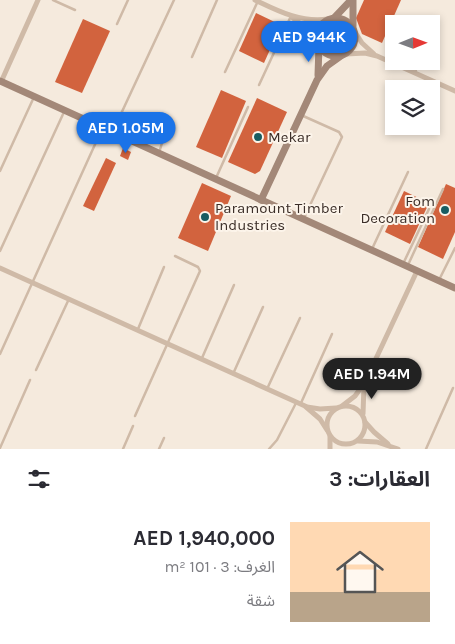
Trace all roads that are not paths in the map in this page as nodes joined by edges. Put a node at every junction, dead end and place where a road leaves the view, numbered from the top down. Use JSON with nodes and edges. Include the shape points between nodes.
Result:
{"nodes":[{"id":1,"x":38,"y":0,"type":"edge"},
{"id":2,"x":53,"y":0,"type":"edge"},
{"id":3,"x":128,"y":0,"type":"edge"},
{"id":4,"x":174,"y":0,"type":"edge"},
{"id":5,"x":217,"y":0,"type":"edge"},
{"id":6,"x":352,"y":0,"type":"edge"},
{"id":7,"x":259,"y":1,"type":"edge"},
{"id":8,"x":75,"y":10,"type":"dead end"},
{"id":9,"x":291,"y":16,"type":"junction"},
{"id":10,"x":331,"y":19,"type":"junction"},
{"id":11,"x":117,"y":24,"type":"dead end"},
{"id":12,"x":354,"y":29,"type":"junction"},
{"id":13,"x":318,"y":43,"type":"junction"},
{"id":14,"x":343,"y":55,"type":"junction"},
{"id":15,"x":377,"y":56,"type":"junction"},
{"id":16,"x":192,"y":57,"type":"dead end"},
{"id":17,"x":226,"y":72,"type":"dead end"},
{"id":18,"x":415,"y":72,"type":"joint"},
{"id":19,"x":317,"y":80,"type":"junction"},
{"id":20,"x":1,"y":82,"type":"edge"},
{"id":21,"x":259,"y":85,"type":"dead end"},
{"id":22,"x":455,"y":91,"type":"edge"},
{"id":23,"x":34,"y":97,"type":"junction"},
{"id":24,"x":248,"y":106,"type":"dead end"},
{"id":25,"x":65,"y":111,"type":"junction"},
{"id":26,"x":301,"y":115,"type":"junction"},
{"id":27,"x":118,"y":119,"type":"junction"},
{"id":28,"x":103,"y":128,"type":"junction"},
{"id":29,"x":112,"y":132,"type":"junction"},
{"id":30,"x":159,"y":153,"type":"junction"},
{"id":31,"x":0,"y":171,"type":"edge"},
{"id":32,"x":408,"y":172,"type":"dead end"},
{"id":33,"x":216,"y":179,"type":"junction"},
{"id":34,"x":443,"y":189,"type":"dead end"},
{"id":35,"x":261,"y":200,"type":"junction"},
{"id":36,"x":429,"y":209,"type":"dead end"},
{"id":37,"x":304,"y":219,"type":"junction"},
{"id":38,"x":455,"y":248,"type":"edge"},
{"id":39,"x":0,"y":250,"type":"edge"},
{"id":40,"x":372,"y":250,"type":"junction"},
{"id":41,"x":175,"y":256,"type":"dead end"},
{"id":42,"x":405,"y":266,"type":"junction"},
{"id":43,"x":164,"y":267,"type":"dead end"},
{"id":44,"x":0,"y":268,"type":"edge"},
{"id":45,"x":417,"y":271,"type":"junction"},
{"id":46,"x":439,"y":281,"type":"junction"},
{"id":47,"x":32,"y":282,"type":"junction"},
{"id":48,"x":234,"y":285,"type":"dead end"},
{"id":49,"x":455,"y":288,"type":"edge"},
{"id":50,"x":69,"y":299,"type":"junction"},
{"id":51,"x":263,"y":307,"type":"dead end"},
{"id":52,"x":300,"y":318,"type":"dead end"},
{"id":53,"x":138,"y":330,"type":"junction"},
{"id":54,"x":332,"y":334,"type":"dead end"},
{"id":55,"x":168,"y":344,"type":"junction"},
{"id":56,"x":0,"y":354,"type":"edge"},
{"id":57,"x":201,"y":359,"type":"junction"},
{"id":58,"x":36,"y":370,"type":"dead end"},
{"id":59,"x":233,"y":374,"type":"junction"},
{"id":60,"x":30,"y":380,"type":"dead end"},
{"id":61,"x":365,"y":382,"type":"junction"},
{"id":62,"x":453,"y":388,"type":"dead end"},
{"id":63,"x":267,"y":390,"type":"junction"},
{"id":64,"x":300,"y":404,"type":"junction"},
{"id":65,"x":339,"y":407,"type":"junction"},
{"id":66,"x":135,"y":416,"type":"dead end"},
{"id":67,"x":364,"y":419,"type":"junction"},
{"id":68,"x":133,"y":426,"type":"dead end"},
{"id":69,"x":329,"y":433,"type":"junction"},
{"id":70,"x":164,"y":438,"type":"dead end"},
{"id":71,"x":354,"y":442,"type":"junction"},
{"id":72,"x":390,"y":445,"type":"junction"},
{"id":73,"x":0,"y":448,"type":"edge"},
{"id":74,"x":123,"y":449,"type":"edge"},
{"id":75,"x":159,"y":449,"type":"edge"},
{"id":76,"x":269,"y":449,"type":"edge"},
{"id":77,"x":330,"y":449,"type":"edge"},
{"id":78,"x":344,"y":449,"type":"edge"},
{"id":79,"x":398,"y":449,"type":"edge"},
{"id":80,"x":426,"y":449,"type":"edge"}],
"edges":[{"from":1,"to":20,"type":"street"},
{"from":2,"to":8,"type":"lane"},
{"from":3,"to":11,"type":"lane"},
{"from":4,"to":27,"type":"lane"},
{"from":5,"to":16,"type":"lane"},
{"from":6,"to":10,"type":"street"},
{"from":6,"to":12,"type":"street"},
{"from":7,"to":9,"type":"street"},
{"from":7,"to":17,"type":"lane"},
{"from":9,"to":10,"type":"street","via":[[308,20]]},
{"from":9,"to":13,"type":"street","via":[[305,26]]},
{"from":9,"to":21,"type":"lane"},
{"from":10,"to":12,"type":"street","via":[[344,19]]},
{"from":10,"to":13,"type":"street","via":[[320,26]]},
{"from":12,"to":14,"type":"street","via":[[355,42]]},
{"from":12,"to":15,"type":"street","via":[[362,43]]},
{"from":13,"to":14,"type":"street","via":[[326,54]]},
{"from":13,"to":19,"type":"street","via":[[320,67]]},
{"from":14,"to":15,"type":"street","via":[[365,53]]},
{"from":14,"to":19,"type":"street","via":[[327,66]]},
{"from":15,"to":18,"type":"street"},
{"from":18,"to":22,"type":"street"},
{"from":19,"to":26,"type":"street"},
{"from":20,"to":23,"type":"street"},
{"from":23,"to":25,"type":"street"},
{"from":23,"to":31,"type":"lane"},
{"from":24,"to":33,"type":"lane"},
{"from":25,"to":28,"type":"street"},
{"from":25,"to":39,"type":"lane"},
{"from":26,"to":35,"type":"street"},
{"from":26,"to":37,"type":"lane","via":[[339,132],[342,137]]},
{"from":27,"to":29,"type":"lane"},
{"from":27,"to":30,"type":"lane","via":[[159,138],[162,143]]},
{"from":28,"to":29,"type":"street"},
{"from":28,"to":47,"type":"lane"},
{"from":29,"to":30,"type":"street"},
{"from":30,"to":33,"type":"street"},
{"from":32,"to":40,"type":"lane"},
{"from":33,"to":35,"type":"street"},
{"from":34,"to":42,"type":"lane"},
{"from":35,"to":37,"type":"street"},
{"from":36,"to":42,"type":"lane"},
{"from":37,"to":40,"type":"street"},
{"from":38,"to":46,"type":"lane"},
{"from":40,"to":42,"type":"street"},
{"from":41,"to":55,"type":"lane","via":[[200,270]]},
{"from":42,"to":45,"type":"street"},
{"from":43,"to":53,"type":"lane"},
{"from":44,"to":47,"type":"street"},
{"from":45,"to":46,"type":"street"},
{"from":45,"to":61,"type":"street"},
{"from":46,"to":49,"type":"street"},
{"from":47,"to":50,"type":"street"},
{"from":47,"to":56,"type":"lane"},
{"from":48,"to":57,"type":"lane"},
{"from":50,"to":53,"type":"street"},
{"from":50,"to":58,"type":"lane"},
{"from":51,"to":59,"type":"lane"},
{"from":52,"to":63,"type":"lane"},
{"from":53,"to":55,"type":"street"},
{"from":54,"to":64,"type":"lane"},
{"from":55,"to":57,"type":"street"},
{"from":55,"to":66,"type":"lane"},
{"from":57,"to":59,"type":"street"},
{"from":59,"to":63,"type":"street"},
{"from":60,"to":73,"type":"lane"},
{"from":61,"to":65,"type":"street","via":[[355,396]]},
{"from":61,"to":67,"type":"street"},
{"from":62,"to":80,"type":"lane"},
{"from":63,"to":64,"type":"street"},
{"from":64,"to":65,"type":"street","via":[[320,409]]},
{"from":64,"to":69,"type":"street","via":[[320,419]]},
{"from":64,"to":76,"type":"lane"},
{"from":65,"to":67,"type":"street","via":[[352,407]]},
{"from":65,"to":69,"type":"street","via":[[330,415]]},
{"from":67,"to":71,"type":"street","via":[[364,432]]},
{"from":67,"to":72,"type":"street"},
{"from":68,"to":74,"type":"lane"},
{"from":69,"to":71,"type":"street","via":[[342,444]]},
{"from":69,"to":77,"type":"street"},
{"from":70,"to":75,"type":"lane"},
{"from":71,"to":72,"type":"street"},
{"from":71,"to":78,"type":"street"},
{"from":72,"to":79,"type":"street"}]}
